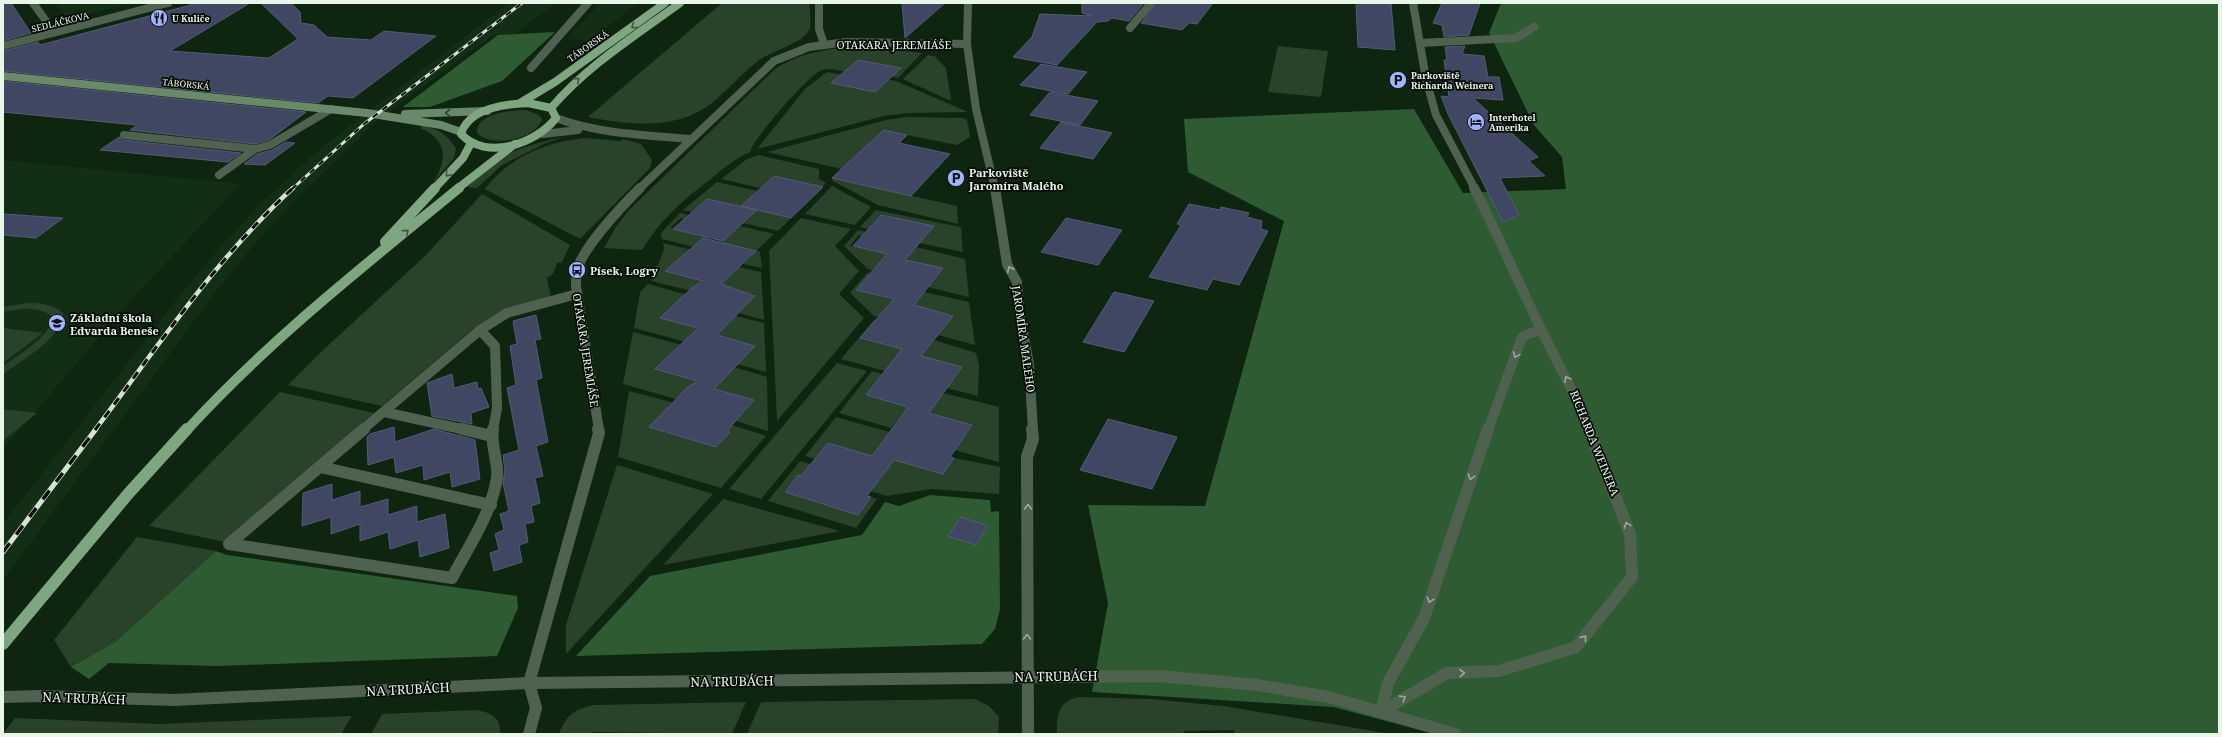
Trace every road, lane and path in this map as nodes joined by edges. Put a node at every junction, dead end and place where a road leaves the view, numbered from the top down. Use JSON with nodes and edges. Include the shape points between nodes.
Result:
{"nodes":[{"id":1,"x":32,"y":3,"type":"edge"},
{"id":2,"x":168,"y":3,"type":"edge"},
{"id":3,"x":588,"y":3,"type":"edge"},
{"id":4,"x":665,"y":3,"type":"edge"},
{"id":5,"x":680,"y":3,"type":"edge"},
{"id":6,"x":819,"y":3,"type":"edge"},
{"id":7,"x":968,"y":3,"type":"edge"},
{"id":8,"x":1151,"y":3,"type":"edge"},
{"id":9,"x":1413,"y":3,"type":"edge"},
{"id":10,"x":1534,"y":27,"type":"dead end"},
{"id":11,"x":1130,"y":28,"type":"dead end"},
{"id":12,"x":54,"y":32,"type":"junction"},
{"id":13,"x":1420,"y":43,"type":"junction"},
{"id":14,"x":824,"y":44,"type":"junction"},
{"id":15,"x":967,"y":44,"type":"junction"},
{"id":16,"x":3,"y":46,"type":"edge"},
{"id":17,"x":531,"y":68,"type":"dead end"},
{"id":18,"x":3,"y":76,"type":"edge"},
{"id":19,"x":520,"y":103,"type":"junction"},
{"id":20,"x":551,"y":108,"type":"junction"},
{"id":21,"x":331,"y":109,"type":"junction"},
{"id":22,"x":487,"y":111,"type":"junction"},
{"id":23,"x":367,"y":113,"type":"junction"},
{"id":24,"x":556,"y":118,"type":"junction"},
{"id":25,"x":594,"y":129,"type":"junction"},
{"id":26,"x":461,"y":132,"type":"junction"},
{"id":27,"x":543,"y":134,"type":"junction"},
{"id":28,"x":124,"y":135,"type":"dead end"},
{"id":29,"x":691,"y":139,"type":"junction"},
{"id":30,"x":471,"y":143,"type":"junction"},
{"id":31,"x":515,"y":144,"type":"junction"},
{"id":32,"x":255,"y":149,"type":"junction"},
{"id":33,"x":219,"y":175,"type":"dead end"},
{"id":34,"x":355,"y":274,"type":"junction"},
{"id":35,"x":577,"y":294,"type":"junction"},
{"id":36,"x":1541,"y":329,"type":"junction"},
{"id":37,"x":480,"y":330,"type":"junction"},
{"id":38,"x":384,"y":412,"type":"junction"},
{"id":39,"x":492,"y":436,"type":"junction"},
{"id":40,"x":320,"y":467,"type":"junction"},
{"id":41,"x":491,"y":505,"type":"junction"},
{"id":42,"x":3,"y":644,"type":"edge"},
{"id":43,"x":1027,"y":676,"type":"junction"},
{"id":44,"x":529,"y":683,"type":"junction"},
{"id":45,"x":5,"y":699,"type":"edge"},
{"id":46,"x":1381,"y":712,"type":"junction"},
{"id":47,"x":529,"y":734,"type":"edge"},
{"id":48,"x":1028,"y":734,"type":"edge"},
{"id":49,"x":1455,"y":734,"type":"edge"}],
"edges":[{"from":1,"to":12,"type":"street"},
{"from":2,"to":12,"type":"street","name":"SEDLÁČKOVA"},
{"from":3,"to":17,"type":"street"},
{"from":4,"to":19,"type":"main road","name":"TÁBORSKÁ","one_way":true,"via":[[555,82]]},
{"from":20,"to":5,"type":"main road","name":"TÁBORSKÁ","one_way":true,"via":[[563,92],[582,76]]},
{"from":6,"to":14,"type":"street","via":[[819,29]]},
{"from":7,"to":15,"type":"street","name":"JAROMÍRA MALÉHO"},
{"from":8,"to":11,"type":"street"},
{"from":9,"to":13,"type":"street","name":"RICHARDA WEINERA"},
{"from":10,"to":13,"type":"street","via":[[1516,38]]},
{"from":12,"to":16,"type":"street","name":"SEDLÁČKOVA"},
{"from":13,"to":36,"type":"street","name":"RICHARDA WEINERA","via":[[1436,115],[1500,238]]},
{"from":14,"to":15,"type":"street","name":"OTAKARA JEREMIÁŠE"},
{"from":14,"to":29,"type":"street","name":"OTAKARA JEREMIÁŠE","via":[[774,61]]},
{"from":43,"to":15,"type":"street","name":"JAROMÍRA MALÉHO","one_way":true,"via":[[1027,457],[1033,439],[1029,364],[1019,311],[1017,282],[1007,264],[992,171],[976,110]]},
{"from":18,"to":21,"type":"main road","name":"TÁBORSKÁ"},
{"from":19,"to":20,"type":"main road"},
{"from":19,"to":22,"type":"main road"},
{"from":20,"to":24,"type":"main road"},
{"from":21,"to":23,"type":"main road","name":"TÁBORSKÁ"},
{"from":21,"to":32,"type":"street","via":[[270,145]]},
{"from":22,"to":23,"type":"main road","name":"TÁBORSKÁ","one_way":true,"via":[[434,114]]},
{"from":22,"to":26,"type":"main road","via":[[472,119]]},
{"from":23,"to":26,"type":"main road","name":"TÁBORSKÁ","via":[[441,125]]},
{"from":24,"to":25,"type":"street","via":[[570,125]]},
{"from":24,"to":27,"type":"main road"},
{"from":25,"to":27,"type":"street"},
{"from":25,"to":29,"type":"street"},
{"from":26,"to":30,"type":"main road"},
{"from":27,"to":31,"type":"main road"},
{"from":28,"to":32,"type":"street"},
{"from":29,"to":35,"type":"street","name":"OTAKARA JEREMIÁŠE","via":[[627,201],[587,250],[577,270]]},
{"from":30,"to":31,"type":"main road","via":[[498,147]]},
{"from":30,"to":34,"type":"main road","one_way":true,"via":[[463,158]]},
{"from":34,"to":31,"type":"main road","one_way":true},
{"from":32,"to":33,"type":"street"},
{"from":34,"to":42,"type":"main road","via":[[206,409],[123,499]]},
{"from":35,"to":37,"type":"street","via":[[507,313]]},
{"from":35,"to":44,"type":"street","name":"OTAKARA JEREMIÁŠE","via":[[599,433]]},
{"from":36,"to":46,"type":"street","one_way":true,"via":[[1522,337],[1477,459],[1424,618],[1388,682]]},
{"from":46,"to":36,"type":"street","name":"RICHARDA WEINERA","one_way":true,"via":[[1448,673],[1499,671],[1576,647],[1632,577],[1630,534],[1620,505],[1577,398]]},
{"from":37,"to":38,"type":"street"},
{"from":37,"to":39,"type":"street","via":[[495,346],[498,408]]},
{"from":38,"to":39,"type":"street"},
{"from":38,"to":40,"type":"street"},
{"from":39,"to":41,"type":"street","via":[[497,476]]},
{"from":40,"to":41,"type":"street"},
{"from":40,"to":41,"type":"street","via":[[229,544],[452,578]]},
{"from":43,"to":44,"type":"street","name":"NA TRUBÁCH"},
{"from":43,"to":46,"type":"street","name":"NA TRUBÁCH","via":[[1158,676],[1249,684],[1330,697]]},
{"from":43,"to":48,"type":"street","name":"JAROMÍRA MALÉHO"},
{"from":44,"to":45,"type":"street","name":"NA TRUBÁCH","via":[[174,700]]},
{"from":44,"to":47,"type":"street","via":[[536,708]]},
{"from":46,"to":49,"type":"street","name":"NA TRUBÁCH"}]}
